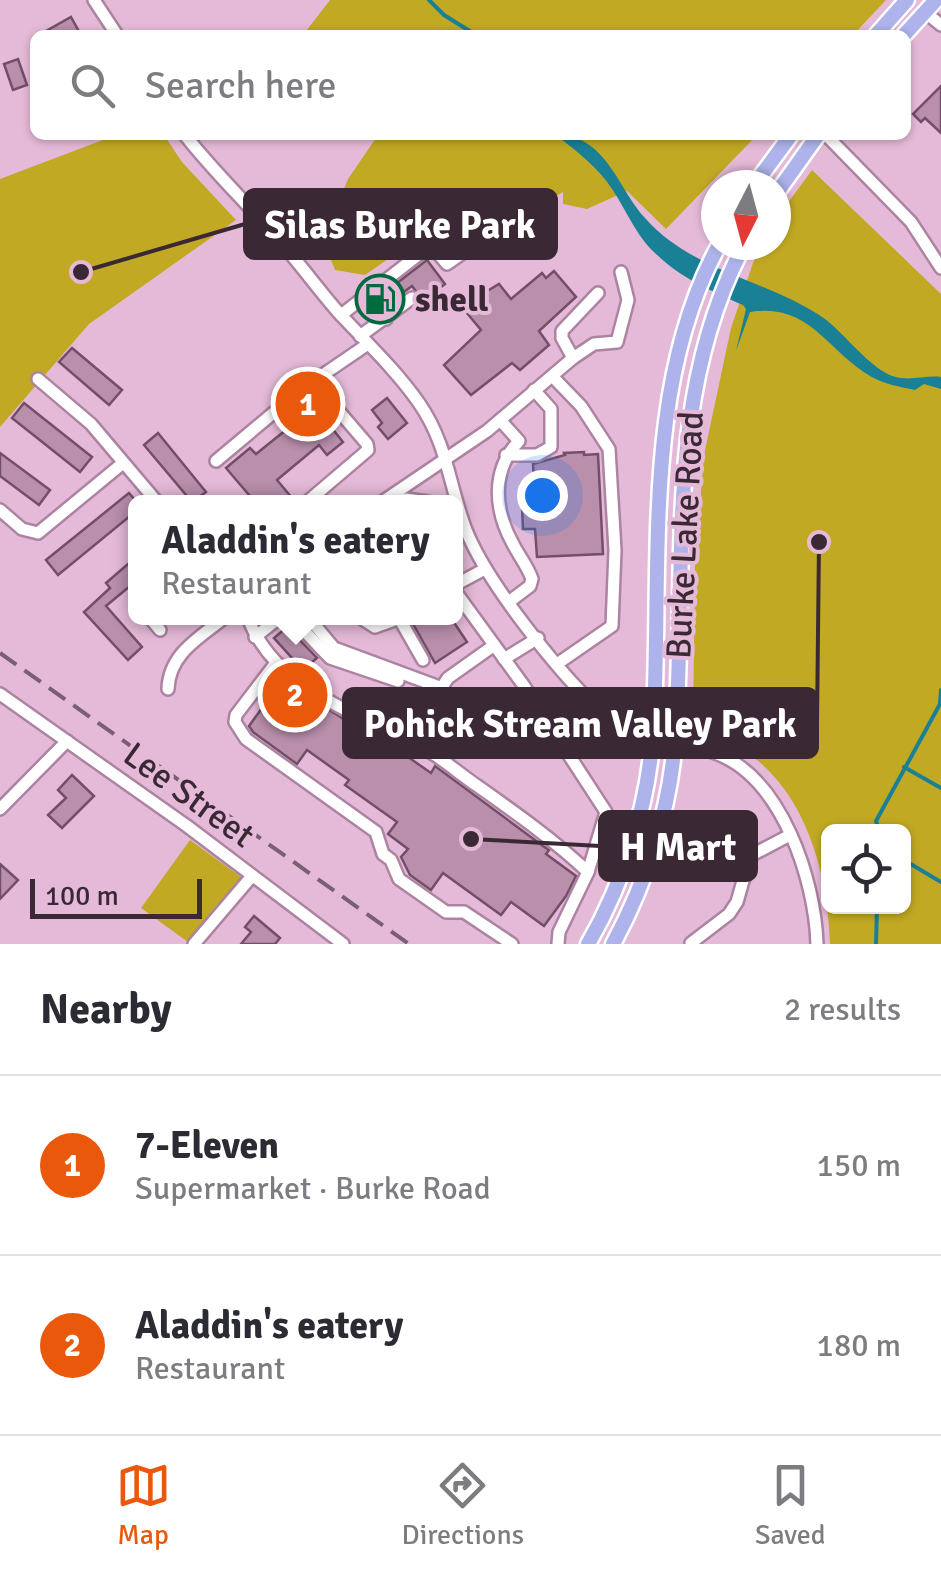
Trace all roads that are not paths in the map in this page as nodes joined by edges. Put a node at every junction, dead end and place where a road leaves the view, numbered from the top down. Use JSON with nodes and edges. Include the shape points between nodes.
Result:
{"nodes":[{"id":1,"x":94,"y":0,"type":"edge"},
{"id":2,"x":908,"y":0,"type":"edge"},
{"id":3,"x":931,"y":6,"type":"edge"},
{"id":4,"x":941,"y":26,"type":"edge"},
{"id":5,"x":114,"y":30,"type":"edge"},
{"id":6,"x":881,"y":30,"type":"edge"},
{"id":7,"x":909,"y":30,"type":"edge"},
{"id":8,"x":189,"y":140,"type":"edge"},
{"id":9,"x":787,"y":140,"type":"edge"},
{"id":10,"x":814,"y":140,"type":"edge"},
{"id":11,"x":831,"y":140,"type":"edge"},
{"id":12,"x":765,"y":170,"type":"edge"},
{"id":13,"x":791,"y":173,"type":"edge"},
{"id":14,"x":461,"y":227,"type":"dead end"},
{"id":15,"x":540,"y":231,"type":"dead end"},
{"id":16,"x":520,"y":249,"type":"dead end"},
{"id":17,"x":712,"y":260,"type":"edge"},
{"id":18,"x":736,"y":260,"type":"edge"},
{"id":19,"x":941,"y":268,"type":"edge"},
{"id":20,"x":621,"y":272,"type":"dead end"},
{"id":21,"x":598,"y":293,"type":"dead end"},
{"id":22,"x":365,"y":295,"type":"junction"},
{"id":23,"x":412,"y":298,"type":"dead end"},
{"id":24,"x":341,"y":315,"type":"junction"},
{"id":25,"x":386,"y":318,"type":"junction"},
{"id":26,"x":364,"y":340,"type":"junction"},
{"id":27,"x":574,"y":358,"type":"junction"},
{"id":28,"x":552,"y":376,"type":"junction"},
{"id":29,"x":38,"y":379,"type":"dead end"},
{"id":30,"x":313,"y":382,"type":"junction"},
{"id":31,"x":534,"y":390,"type":"junction"},
{"id":32,"x":500,"y":420,"type":"junction"},
{"id":33,"x":506,"y":455,"type":"junction"},
{"id":34,"x":448,"y":460,"type":"junction"},
{"id":35,"x":216,"y":461,"type":"dead end"},
{"id":36,"x":123,"y":463,"type":"junction"},
{"id":37,"x":150,"y":495,"type":"edge"},
{"id":38,"x":317,"y":495,"type":"edge"},
{"id":39,"x":393,"y":495,"type":"edge"},
{"id":40,"x":454,"y":495,"type":"edge"},
{"id":41,"x":0,"y":510,"type":"edge"},
{"id":42,"x":463,"y":537,"type":"edge"},
{"id":43,"x":486,"y":569,"type":"junction"},
{"id":44,"x":463,"y":583,"type":"edge"},
{"id":45,"x":463,"y":594,"type":"edge"},
{"id":46,"x":510,"y":602,"type":"junction"},
{"id":47,"x":156,"y":625,"type":"edge"},
{"id":48,"x":215,"y":625,"type":"edge"},
{"id":49,"x":251,"y":625,"type":"edge"},
{"id":50,"x":270,"y":625,"type":"edge"},
{"id":51,"x":299,"y":625,"type":"edge"},
{"id":52,"x":315,"y":625,"type":"edge"},
{"id":53,"x":403,"y":625,"type":"edge"},
{"id":54,"x":160,"y":630,"type":"dead end"},
{"id":55,"x":255,"y":636,"type":"junction"},
{"id":56,"x":538,"y":638,"type":"junction"},
{"id":57,"x":494,"y":646,"type":"junction"},
{"id":58,"x":504,"y":659,"type":"junction"},
{"id":59,"x":423,"y":660,"type":"dead end"},
{"id":60,"x":275,"y":664,"type":"junction"},
{"id":61,"x":557,"y":664,"type":"junction"},
{"id":62,"x":398,"y":682,"type":"dead end"},
{"id":63,"x":168,"y":688,"type":"dead end"},
{"id":64,"x":442,"y":688,"type":"junction"},
{"id":65,"x":0,"y":694,"type":"edge"},
{"id":66,"x":653,"y":736,"type":"junction"},
{"id":67,"x":67,"y":741,"type":"junction"},
{"id":68,"x":406,"y":741,"type":"junction"},
{"id":69,"x":675,"y":743,"type":"junction"},
{"id":70,"x":0,"y":810,"type":"edge"},
{"id":71,"x":790,"y":835,"type":"junction"},
{"id":72,"x":588,"y":872,"type":"junction"},
{"id":73,"x":252,"y":876,"type":"junction"},
{"id":74,"x":691,"y":943,"type":"edge"},
{"id":75,"x":194,"y":944,"type":"edge"},
{"id":76,"x":342,"y":944,"type":"edge"},
{"id":77,"x":512,"y":944,"type":"edge"},
{"id":78,"x":558,"y":944,"type":"edge"},
{"id":79,"x":588,"y":944,"type":"edge"},
{"id":80,"x":613,"y":944,"type":"edge"},
{"id":81,"x":816,"y":944,"type":"edge"}],
"edges":[{"from":1,"to":5,"type":"street"},
{"from":2,"to":6,"type":"main road"},
{"from":3,"to":4,"type":"street"},
{"from":3,"to":7,"type":"main road"},
{"from":8,"to":24,"type":"street"},
{"from":9,"to":12,"type":"main road"},
{"from":10,"to":13,"type":"main road"},
{"from":11,"to":19,"type":"street","via":[[911,222]]},
{"from":14,"to":22,"type":"street","via":[[474,245],[447,264],[431,245]]},
{"from":15,"to":16,"type":"street"},
{"from":17,"to":66,"type":"main road","name":"Burke Lake Road","via":[[675,369],[665,436]]},
{"from":18,"to":69,"type":"main road","name":"Burke Lake Road","via":[[695,384],[685,451]]},
{"from":20,"to":27,"type":"street","via":[[628,300],[617,342],[594,344]]},
{"from":21,"to":27,"type":"street","via":[[562,330]]},
{"from":22,"to":24,"type":"street"},
{"from":22,"to":25,"type":"street"},
{"from":23,"to":25,"type":"street"},
{"from":24,"to":26,"type":"street"},
{"from":25,"to":26,"type":"street"},
{"from":26,"to":30,"type":"street"},
{"from":26,"to":34,"type":"street","via":[[420,404]]},
{"from":27,"to":28,"type":"street"},
{"from":28,"to":31,"type":"street"},
{"from":28,"to":61,"type":"street","via":[[609,449],[615,550],[612,626]]},
{"from":29,"to":36,"type":"street","via":[[92,424]]},
{"from":30,"to":35,"type":"street"},
{"from":30,"to":38,"type":"street","via":[[368,444]]},
{"from":31,"to":32,"type":"street"},
{"from":31,"to":33,"type":"street","via":[[551,409],[551,447],[537,455]]},
{"from":32,"to":33,"type":"street","via":[[519,441]]},
{"from":32,"to":34,"type":"street"},
{"from":33,"to":46,"type":"street","via":[[498,502],[532,579]]},
{"from":34,"to":39,"type":"street"},
{"from":34,"to":40,"type":"street"},
{"from":36,"to":37,"type":"street"},
{"from":36,"to":41,"type":"street","via":[[38,533]]},
{"from":42,"to":43,"type":"street"},
{"from":43,"to":44,"type":"street"},
{"from":43,"to":46,"type":"street"},
{"from":45,"to":57,"type":"street"},
{"from":46,"to":56,"type":"street"},
{"from":47,"to":54,"type":"street"},
{"from":48,"to":63,"type":"street","via":[[171,666]]},
{"from":49,"to":55,"type":"street"},
{"from":50,"to":55,"type":"street"},
{"from":51,"to":62,"type":"street","via":[[330,658]]},
{"from":52,"to":64,"type":"street","via":[[334,648]]},
{"from":53,"to":59,"type":"street"},
{"from":55,"to":60,"type":"street"},
{"from":56,"to":58,"type":"street"},
{"from":56,"to":61,"type":"street"},
{"from":57,"to":58,"type":"street"},
{"from":57,"to":64,"type":"street"},
{"from":58,"to":72,"type":"street","via":[[606,812]]},
{"from":60,"to":68,"type":"street"},
{"from":60,"to":77,"type":"street","via":[[236,715],[246,739],[376,832],[399,879],[446,912],[464,912]]},
{"from":61,"to":66,"type":"street","via":[[611,719]]},
{"from":64,"to":68,"type":"street"},
{"from":65,"to":67,"type":"street","name":"Lee Street"},
{"from":66,"to":69,"type":"street"},
{"from":66,"to":79,"type":"main road","name":"Burke Lake Road","via":[[629,850]]},
{"from":67,"to":70,"type":"street"},
{"from":67,"to":73,"type":"street","name":"Lee Street"},
{"from":68,"to":72,"type":"street","via":[[536,825]]},
{"from":69,"to":71,"type":"street","via":[[714,752],[740,767]]},
{"from":69,"to":80,"type":"main road","name":"Burke Lake Road","via":[[651,856]]},
{"from":71,"to":74,"type":"street","via":[[750,856],[730,914]]},
{"from":71,"to":81,"type":"street","via":[[806,872]]},
{"from":72,"to":78,"type":"street"},
{"from":73,"to":75,"type":"street"},
{"from":73,"to":76,"type":"street","name":"Lee Street"}]}
